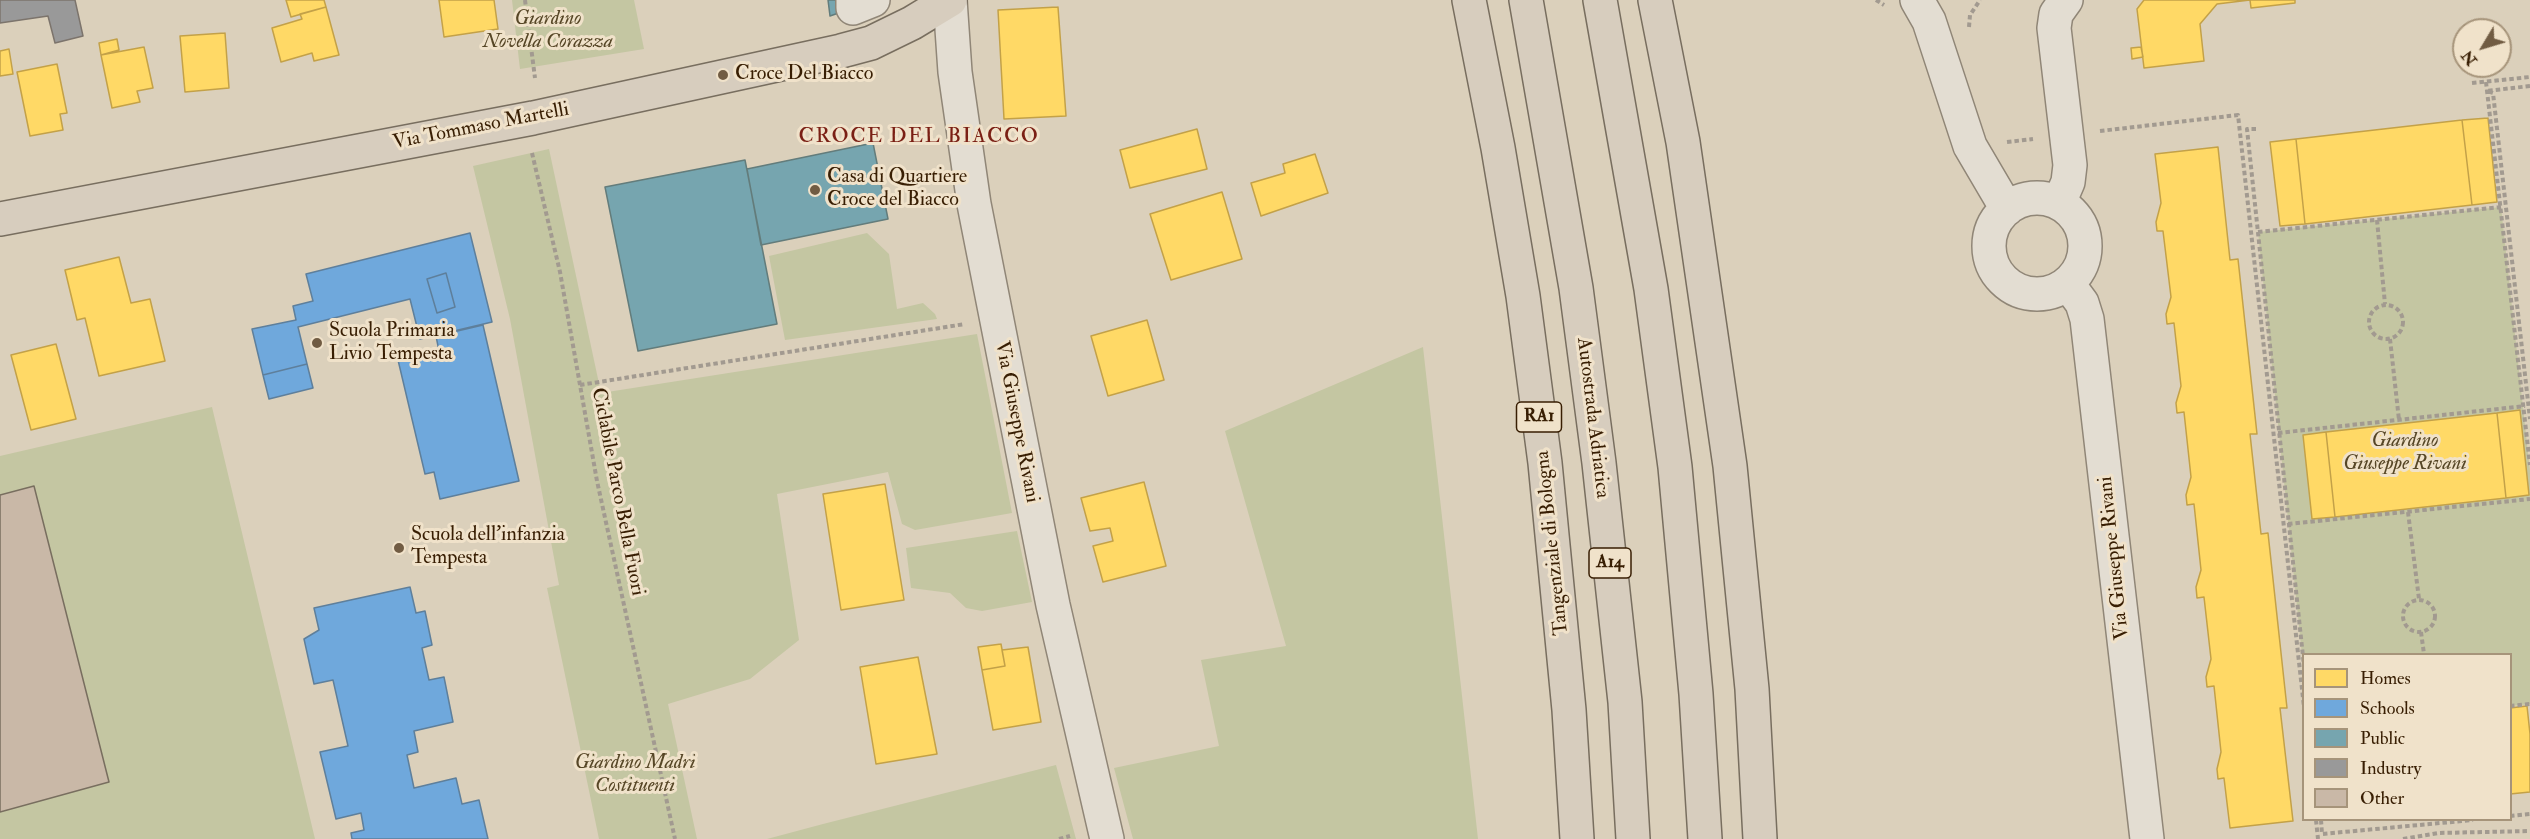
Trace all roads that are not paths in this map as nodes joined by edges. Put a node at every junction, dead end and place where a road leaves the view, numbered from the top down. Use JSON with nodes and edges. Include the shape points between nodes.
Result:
{"nodes":[{"id":1,"x":853,"y":0,"type":"edge"},
{"id":2,"x":873,"y":0,"type":"edge"},
{"id":3,"x":950,"y":0,"type":"edge"},
{"id":4,"x":1469,"y":0,"type":"edge"},
{"id":5,"x":1526,"y":0,"type":"edge"},
{"id":6,"x":1600,"y":0,"type":"edge"},
{"id":7,"x":1655,"y":0,"type":"edge"},
{"id":8,"x":1917,"y":0,"type":"edge"},
{"id":9,"x":1946,"y":0,"type":"edge"},
{"id":10,"x":2066,"y":0,"type":"edge"},
{"id":11,"x":1940,"y":52,"type":"junction"},
{"id":12,"x":2059,"y":203,"type":"junction"},
{"id":13,"x":2007,"y":209,"type":"junction"},
{"id":14,"x":0,"y":219,"type":"edge"},
{"id":15,"x":2068,"y":284,"type":"junction"},
{"id":16,"x":1107,"y":839,"type":"edge"},
{"id":17,"x":1577,"y":839,"type":"edge"},
{"id":18,"x":1633,"y":839,"type":"edge"},
{"id":19,"x":1705,"y":839,"type":"edge"},
{"id":20,"x":1760,"y":839,"type":"edge"},
{"id":21,"x":2148,"y":839,"type":"edge"}],
"edges":[{"from":1,"to":2,"type":"street","via":[[853,8]]},
{"from":3,"to":14,"type":"main road","name":"Via Tommaso Martelli","via":[[871,43],[841,51],[533,118]]},
{"from":3,"to":16,"type":"street","name":"Via Giuseppe Rivani","via":[[978,225],[1053,605]]},
{"from":4,"to":17,"type":"main road","name":"Tangenziale di Bologna","number":"RA1","via":[[1521,284],[1545,463]]},
{"from":5,"to":18,"type":"main road","name":"Autostrada Adriatica","number":"A14","via":[[1576,288],[1599,463],[1625,702]]},
{"from":6,"to":19,"type":"main road","via":[[1651,289],[1675,467]]},
{"from":7,"to":20,"type":"main road","via":[[1683,142],[1730,466],[1751,678]]},
{"from":8,"to":11,"type":"street"},
{"from":9,"to":11,"type":"street"},
{"from":10,"to":12,"type":"street","via":[[2056,14],[2054,28],[2069,175]]},
{"from":11,"to":13,"type":"street","via":[[1970,146]]},
{"from":12,"to":13,"type":"street","via":[[2035,198]]},
{"from":12,"to":15,"type":"street","via":[[2075,217],[2085,245],[2078,273]]},
{"from":13,"to":15,"type":"street","via":[[1990,237],[1995,270],[2020,291],[2053,292]]},
{"from":15,"to":21,"type":"street","name":"Via Giuseppe Rivani","via":[[2082,303],[2087,319]]}]}
